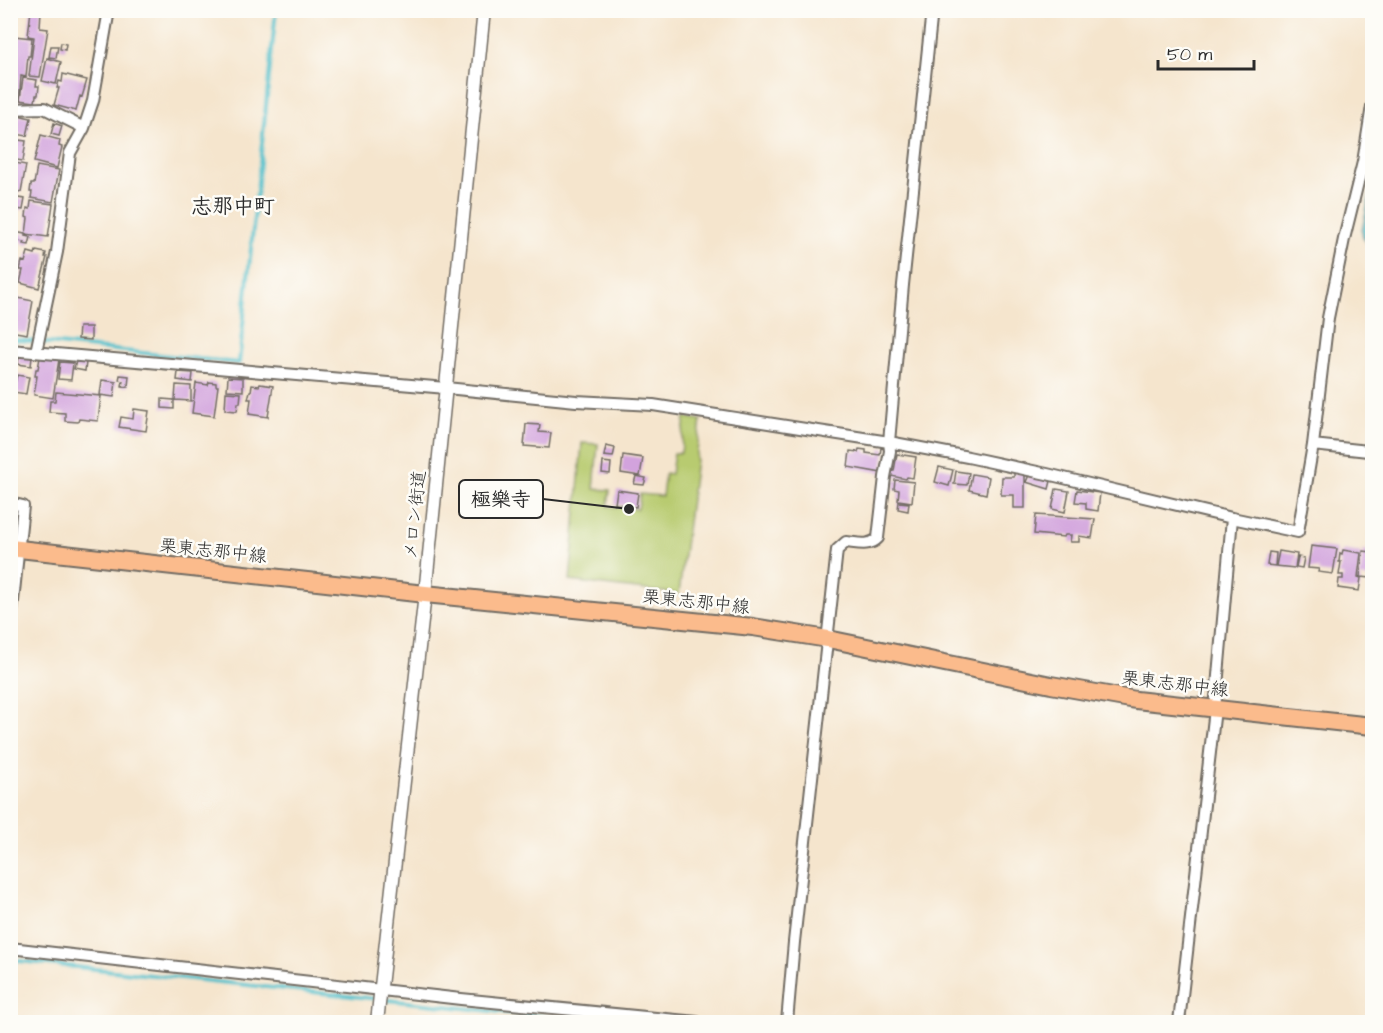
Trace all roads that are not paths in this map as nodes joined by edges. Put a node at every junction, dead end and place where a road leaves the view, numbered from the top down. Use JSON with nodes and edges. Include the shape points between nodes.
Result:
{"nodes":[{"id":1,"x":109,"y":10,"type":"edge"},
{"id":2,"x":484,"y":10,"type":"edge"},
{"id":3,"x":932,"y":10,"type":"edge"},
{"id":4,"x":1372,"y":106,"type":"edge"},
{"id":5,"x":10,"y":109,"type":"edge"},
{"id":6,"x":84,"y":128,"type":"junction"},
{"id":7,"x":10,"y":350,"type":"edge"},
{"id":8,"x":36,"y":352,"type":"junction"},
{"id":9,"x":446,"y":388,"type":"junction"},
{"id":10,"x":889,"y":442,"type":"junction"},
{"id":11,"x":1313,"y":445,"type":"junction"},
{"id":12,"x":1372,"y":450,"type":"edge"},
{"id":13,"x":10,"y":503,"type":"edge"},
{"id":14,"x":1232,"y":518,"type":"junction"},
{"id":15,"x":15,"y":549,"type":"edge"},
{"id":16,"x":425,"y":594,"type":"junction"},
{"id":17,"x":10,"y":630,"type":"edge"},
{"id":18,"x":828,"y":639,"type":"junction"},
{"id":19,"x":1215,"y":709,"type":"junction"},
{"id":20,"x":1372,"y":726,"type":"edge"},
{"id":21,"x":10,"y":948,"type":"edge"},
{"id":22,"x":380,"y":997,"type":"junction"},
{"id":23,"x":621,"y":1020,"type":"edge"},
{"id":24,"x":377,"y":1023,"type":"edge"},
{"id":25,"x":697,"y":1023,"type":"edge"},
{"id":26,"x":787,"y":1023,"type":"edge"},
{"id":27,"x":1179,"y":1023,"type":"edge"}],
"edges":[{"from":1,"to":6,"type":"street","via":[[93,101]]},
{"from":2,"to":9,"type":"street","name":"メロン街道"},
{"from":3,"to":10,"type":"street"},
{"from":4,"to":11,"type":"street","via":[[1328,318]]},
{"from":5,"to":6,"type":"street","via":[[44,108]]},
{"from":6,"to":8,"type":"street","via":[[70,153],[57,252]]},
{"from":7,"to":8,"type":"street"},
{"from":8,"to":9,"type":"street"},
{"from":9,"to":10,"type":"street","via":[[653,405]]},
{"from":9,"to":16,"type":"street","name":"メロン街道"},
{"from":10,"to":14,"type":"street"},
{"from":10,"to":18,"type":"street","via":[[878,538],[868,544],[846,542],[837,549]]},
{"from":11,"to":12,"type":"street"},
{"from":11,"to":14,"type":"street","via":[[1298,532]]},
{"from":13,"to":15,"type":"street","via":[[23,506]]},
{"from":14,"to":19,"type":"street"},
{"from":15,"to":16,"type":"main road","name":"栗東志那中線"},
{"from":15,"to":17,"type":"street"},
{"from":16,"to":18,"type":"main road","name":"栗東志那中線","via":[[753,627]]},
{"from":16,"to":22,"type":"street","name":"メロン街道"},
{"from":18,"to":19,"type":"main road","name":"栗東志那中線","via":[[1051,685]]},
{"from":18,"to":26,"type":"street"},
{"from":19,"to":20,"type":"main road","name":"栗東志那中線"},
{"from":19,"to":27,"type":"street"},
{"from":21,"to":22,"type":"street"},
{"from":22,"to":23,"type":"street"},
{"from":22,"to":24,"type":"street","name":"メロン街道"},
{"from":23,"to":25,"type":"street"}]}
